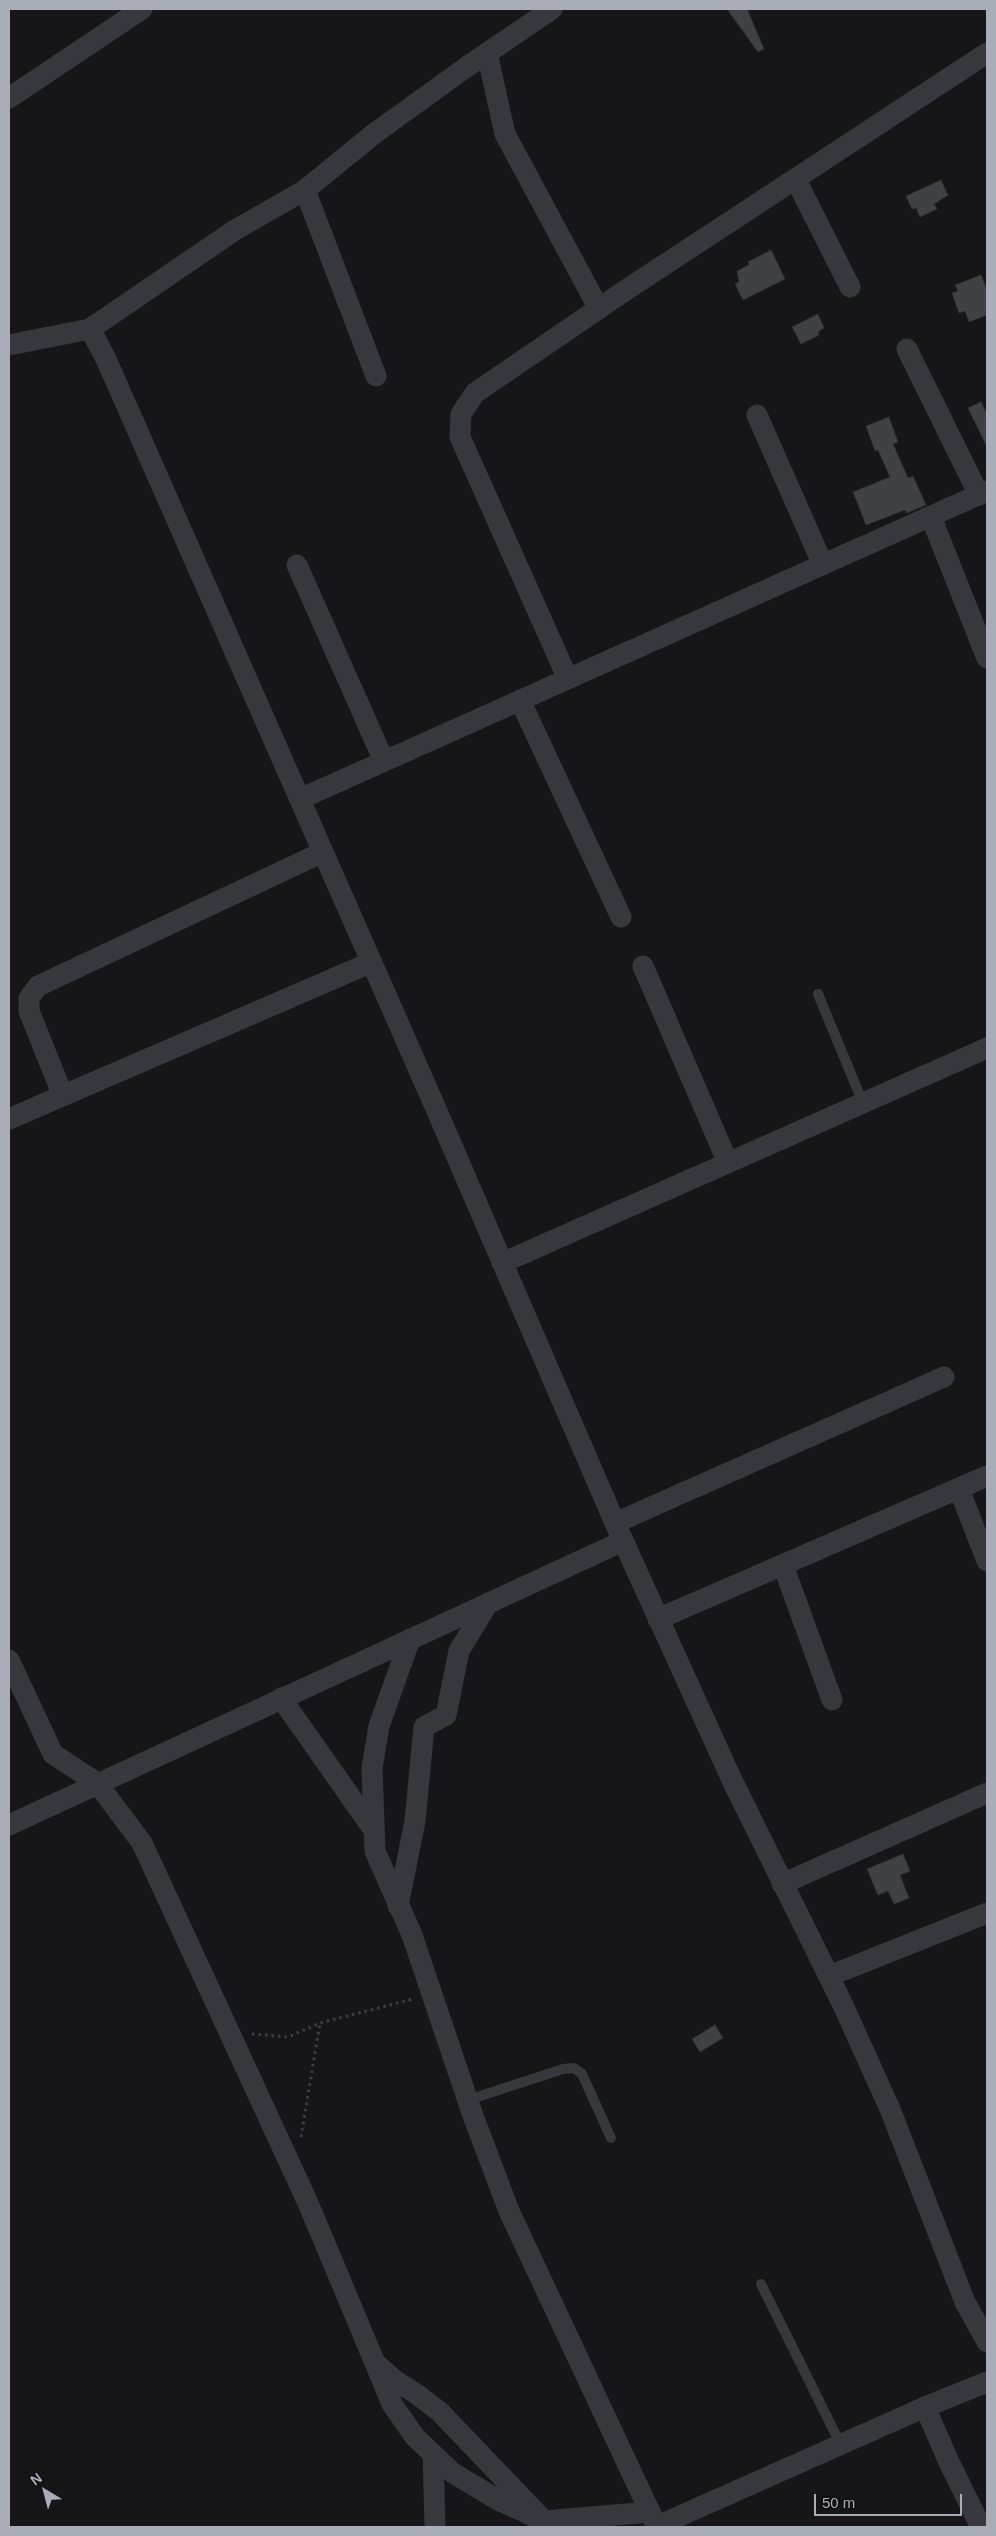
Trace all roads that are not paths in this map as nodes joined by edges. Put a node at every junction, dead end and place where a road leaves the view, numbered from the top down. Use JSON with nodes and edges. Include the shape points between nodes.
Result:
{"nodes":[{"id":1,"x":142,"y":9,"type":"edge"},
{"id":2,"x":552,"y":9,"type":"edge"},
{"id":3,"x":487,"y":53,"type":"junction"},
{"id":4,"x":987,"y":53,"type":"edge"},
{"id":5,"x":9,"y":98,"type":"edge"},
{"id":6,"x":796,"y":180,"type":"junction"},
{"id":7,"x":304,"y":190,"type":"junction"},
{"id":8,"x":850,"y":287,"type":"dead end"},
{"id":9,"x":598,"y":309,"type":"junction"},
{"id":10,"x":90,"y":330,"type":"junction"},
{"id":11,"x":9,"y":345,"type":"edge"},
{"id":12,"x":907,"y":349,"type":"dead end"},
{"id":13,"x":376,"y":376,"type":"dead end"},
{"id":14,"x":757,"y":415,"type":"dead end"},
{"id":15,"x":983,"y":493,"type":"edge"},
{"id":16,"x":930,"y":517,"type":"junction"},
{"id":17,"x":297,"y":565,"type":"dead end"},
{"id":18,"x":823,"y":565,"type":"junction"},
{"id":19,"x":987,"y":658,"type":"edge"},
{"id":20,"x":568,"y":679,"type":"junction"},
{"id":21,"x":520,"y":700,"type":"junction"},
{"id":22,"x":384,"y":761,"type":"junction"},
{"id":23,"x":300,"y":798,"type":"junction"},
{"id":24,"x":323,"y":852,"type":"junction"},
{"id":25,"x":620,"y":917,"type":"dead end"},
{"id":26,"x":372,"y":962,"type":"junction"},
{"id":27,"x":643,"y":966,"type":"dead end"},
{"id":28,"x":818,"y":994,"type":"dead end"},
{"id":29,"x":987,"y":1048,"type":"edge"},
{"id":30,"x":63,"y":1096,"type":"junction"},
{"id":31,"x":863,"y":1103,"type":"junction"},
{"id":32,"x":9,"y":1119,"type":"edge"},
{"id":33,"x":728,"y":1163,"type":"junction"},
{"id":34,"x":502,"y":1263,"type":"junction"},
{"id":35,"x":944,"y":1377,"type":"dead end"},
{"id":36,"x":987,"y":1476,"type":"edge"},
{"id":37,"x":959,"y":1488,"type":"junction"},
{"id":38,"x":619,"y":1532,"type":"junction"},
{"id":39,"x":987,"y":1561,"type":"edge"},
{"id":40,"x":783,"y":1565,"type":"junction"},
{"id":41,"x":488,"y":1604,"type":"junction"},
{"id":42,"x":658,"y":1619,"type":"junction"},
{"id":43,"x":410,"y":1639,"type":"junction"},
{"id":44,"x":9,"y":1660,"type":"edge"},
{"id":45,"x":281,"y":1698,"type":"junction"},
{"id":46,"x":832,"y":1700,"type":"dead end"},
{"id":47,"x":97,"y":1783,"type":"junction"},
{"id":48,"x":987,"y":1793,"type":"edge"},
{"id":49,"x":9,"y":1825,"type":"edge"},
{"id":50,"x":373,"y":1829,"type":"junction"},
{"id":51,"x":782,"y":1884,"type":"junction"},
{"id":52,"x":398,"y":1906,"type":"junction"},
{"id":53,"x":987,"y":1913,"type":"edge"},
{"id":54,"x":829,"y":1976,"type":"junction"},
{"id":55,"x":468,"y":2100,"type":"junction"},
{"id":56,"x":611,"y":2138,"type":"dead end"},
{"id":57,"x":761,"y":2284,"type":"dead end"},
{"id":58,"x":987,"y":2342,"type":"edge"},
{"id":59,"x":375,"y":2363,"type":"junction"},
{"id":60,"x":987,"y":2382,"type":"edge"},
{"id":61,"x":925,"y":2407,"type":"junction"},
{"id":62,"x":841,"y":2445,"type":"junction"},
{"id":63,"x":433,"y":2454,"type":"junction"},
{"id":64,"x":654,"y":2522,"type":"edge"},
{"id":65,"x":547,"y":2524,"type":"edge"},
{"id":66,"x":435,"y":2527,"type":"edge"},
{"id":67,"x":981,"y":2527,"type":"edge"}],
"edges":[{"from":1,"to":5,"type":"street"},
{"from":2,"to":3,"type":"street"},
{"from":3,"to":7,"type":"street","via":[[375,133]]},
{"from":3,"to":9,"type":"street","via":[[505,134]]},
{"from":4,"to":6,"type":"street"},
{"from":6,"to":8,"type":"street"},
{"from":6,"to":9,"type":"street"},
{"from":7,"to":10,"type":"street","via":[[235,230]]},
{"from":7,"to":13,"type":"street"},
{"from":9,"to":20,"type":"street","via":[[475,393],[461,414],[460,437]]},
{"from":10,"to":11,"type":"street"},
{"from":10,"to":23,"type":"street","via":[[106,359]]},
{"from":12,"to":15,"type":"street"},
{"from":14,"to":18,"type":"street"},
{"from":15,"to":16,"type":"street"},
{"from":16,"to":18,"type":"street"},
{"from":16,"to":19,"type":"street"},
{"from":17,"to":22,"type":"street"},
{"from":18,"to":20,"type":"street"},
{"from":20,"to":21,"type":"street"},
{"from":21,"to":22,"type":"street"},
{"from":21,"to":25,"type":"street"},
{"from":22,"to":23,"type":"street"},
{"from":23,"to":24,"type":"street"},
{"from":24,"to":26,"type":"street"},
{"from":24,"to":30,"type":"street","via":[[38,986],[30,998],[29,1011]]},
{"from":26,"to":30,"type":"street"},
{"from":26,"to":34,"type":"street"},
{"from":27,"to":33,"type":"street"},
{"from":28,"to":31,"type":"lane"},
{"from":29,"to":31,"type":"street"},
{"from":30,"to":32,"type":"street"},
{"from":31,"to":33,"type":"street"},
{"from":33,"to":34,"type":"street"},
{"from":34,"to":38,"type":"street"},
{"from":35,"to":38,"type":"street"},
{"from":36,"to":37,"type":"street"},
{"from":37,"to":39,"type":"street"},
{"from":37,"to":40,"type":"street"},
{"from":38,"to":41,"type":"street"},
{"from":38,"to":42,"type":"street"},
{"from":40,"to":42,"type":"street"},
{"from":40,"to":46,"type":"street"},
{"from":41,"to":43,"type":"street"},
{"from":41,"to":52,"type":"street","via":[[459,1650],[446,1715],[424,1726],[416,1822]]},
{"from":42,"to":51,"type":"street"},
{"from":43,"to":45,"type":"street"},
{"from":43,"to":50,"type":"street","via":[[379,1726],[372,1768]]},
{"from":44,"to":47,"type":"street","via":[[53,1754]]},
{"from":45,"to":47,"type":"street"},
{"from":45,"to":50,"type":"street"},
{"from":47,"to":49,"type":"street"},
{"from":47,"to":59,"type":"street","via":[[142,1843],[295,2175]]},
{"from":48,"to":51,"type":"street"},
{"from":50,"to":52,"type":"street","via":[[375,1851]]},
{"from":51,"to":54,"type":"street"},
{"from":52,"to":55,"type":"street","via":[[412,1935]]},
{"from":53,"to":54,"type":"street"},
{"from":54,"to":58,"type":"street","via":[[890,2109],[965,2302]]},
{"from":55,"to":56,"type":"lane","via":[[574,2068],[582,2074]]},
{"from":55,"to":64,"type":"street","via":[[509,2210]]},
{"from":57,"to":62,"type":"lane"},
{"from":59,"to":63,"type":"street","via":[[392,2404],[415,2437]]},
{"from":59,"to":65,"type":"street","via":[[440,2412]]},
{"from":60,"to":61,"type":"street"},
{"from":61,"to":62,"type":"street"},
{"from":61,"to":67,"type":"street"},
{"from":62,"to":64,"type":"street"},
{"from":63,"to":65,"type":"street","via":[[453,2473]]},
{"from":63,"to":66,"type":"street"},
{"from":64,"to":65,"type":"street"}]}
